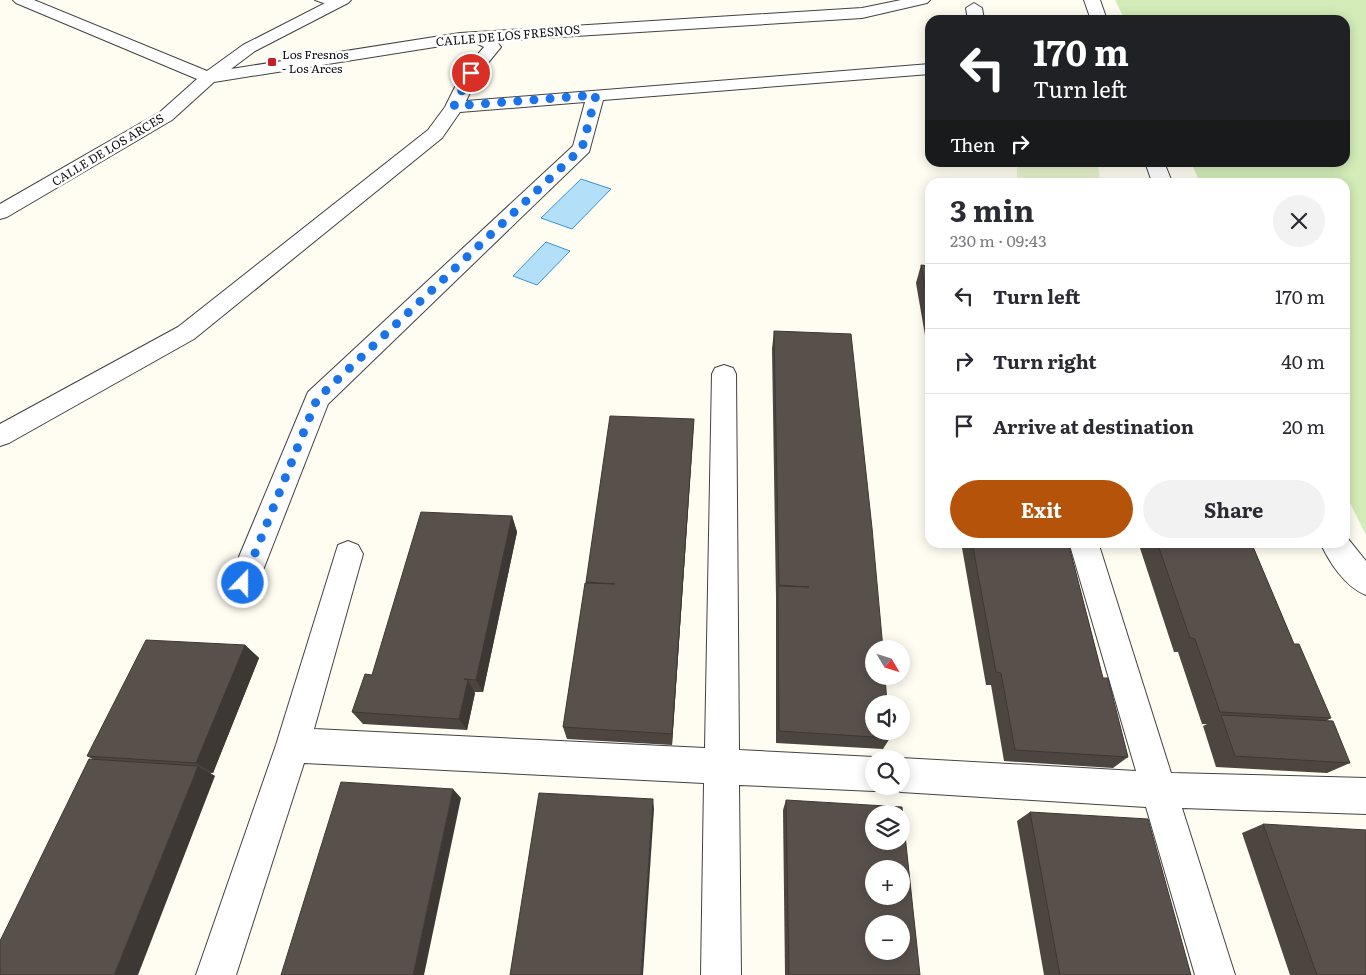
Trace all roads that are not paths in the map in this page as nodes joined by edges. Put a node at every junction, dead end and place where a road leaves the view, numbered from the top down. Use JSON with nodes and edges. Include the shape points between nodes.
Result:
{"nodes":[{"id":1,"x":21,"y":0,"type":"edge"},
{"id":2,"x":922,"y":0,"type":"edge"},
{"id":3,"x":1092,"y":0,"type":"edge"},
{"id":4,"x":333,"y":1,"type":"edge"},
{"id":5,"x":1097,"y":15,"type":"edge"},
{"id":6,"x":476,"y":37,"type":"junction"},
{"id":7,"x":460,"y":38,"type":"junction"},
{"id":8,"x":464,"y":63,"type":"junction"},
{"id":9,"x":925,"y":69,"type":"edge"},
{"id":10,"x":209,"y":78,"type":"junction"},
{"id":11,"x":596,"y":95,"type":"junction"},
{"id":12,"x":454,"y":106,"type":"junction"},
{"id":13,"x":0,"y":213,"type":"edge"},
{"id":14,"x":724,"y":374,"type":"dead end"},
{"id":15,"x":0,"y":436,"type":"edge"},
{"id":16,"x":1085,"y":548,"type":"edge"},
{"id":17,"x":1338,"y":548,"type":"edge"},
{"id":18,"x":348,"y":554,"type":"dead end"},
{"id":19,"x":1366,"y":582,"type":"edge"},
{"id":20,"x":243,"y":583,"type":"dead end"},
{"id":21,"x":293,"y":745,"type":"junction"},
{"id":22,"x":722,"y":765,"type":"junction"},
{"id":23,"x":865,"y":773,"type":"edge"},
{"id":24,"x":910,"y":776,"type":"edge"},
{"id":25,"x":1158,"y":790,"type":"junction"},
{"id":26,"x":1366,"y":796,"type":"edge"},
{"id":27,"x":216,"y":975,"type":"edge"},
{"id":28,"x":721,"y":975,"type":"edge"},
{"id":29,"x":1215,"y":975,"type":"edge"}],
"edges":[{"from":1,"to":10,"type":"street"},
{"from":2,"to":6,"type":"street","name":"CALLE DE LOS FRESNOS","via":[[862,13]]},
{"from":3,"to":5,"type":"street"},
{"from":4,"to":10,"type":"street","name":"CALLE DE LOS ARCES","via":[[249,48]]},
{"from":6,"to":7,"type":"street","name":"CALLE DE LOS FRESNOS"},
{"from":6,"to":8,"type":"street","via":[[493,48]]},
{"from":7,"to":8,"type":"street"},
{"from":7,"to":10,"type":"street","name":"CALLE DE LOS FRESNOS"},
{"from":8,"to":12,"type":"street"},
{"from":9,"to":11,"type":"street"},
{"from":10,"to":13,"type":"street","name":"CALLE DE LOS ARCES","via":[[166,116]]},
{"from":11,"to":12,"type":"street"},
{"from":11,"to":20,"type":"street","via":[[582,148],[317,399]]},
{"from":12,"to":15,"type":"street","via":[[435,134],[186,333]]},
{"from":14,"to":22,"type":"street"},
{"from":16,"to":25,"type":"street"},
{"from":17,"to":19,"type":"street"},
{"from":18,"to":21,"type":"street"},
{"from":21,"to":22,"type":"street"},
{"from":21,"to":27,"type":"street"},
{"from":22,"to":23,"type":"street"},
{"from":22,"to":28,"type":"street"},
{"from":24,"to":25,"type":"street"},
{"from":25,"to":26,"type":"street"},
{"from":25,"to":29,"type":"street"}]}
